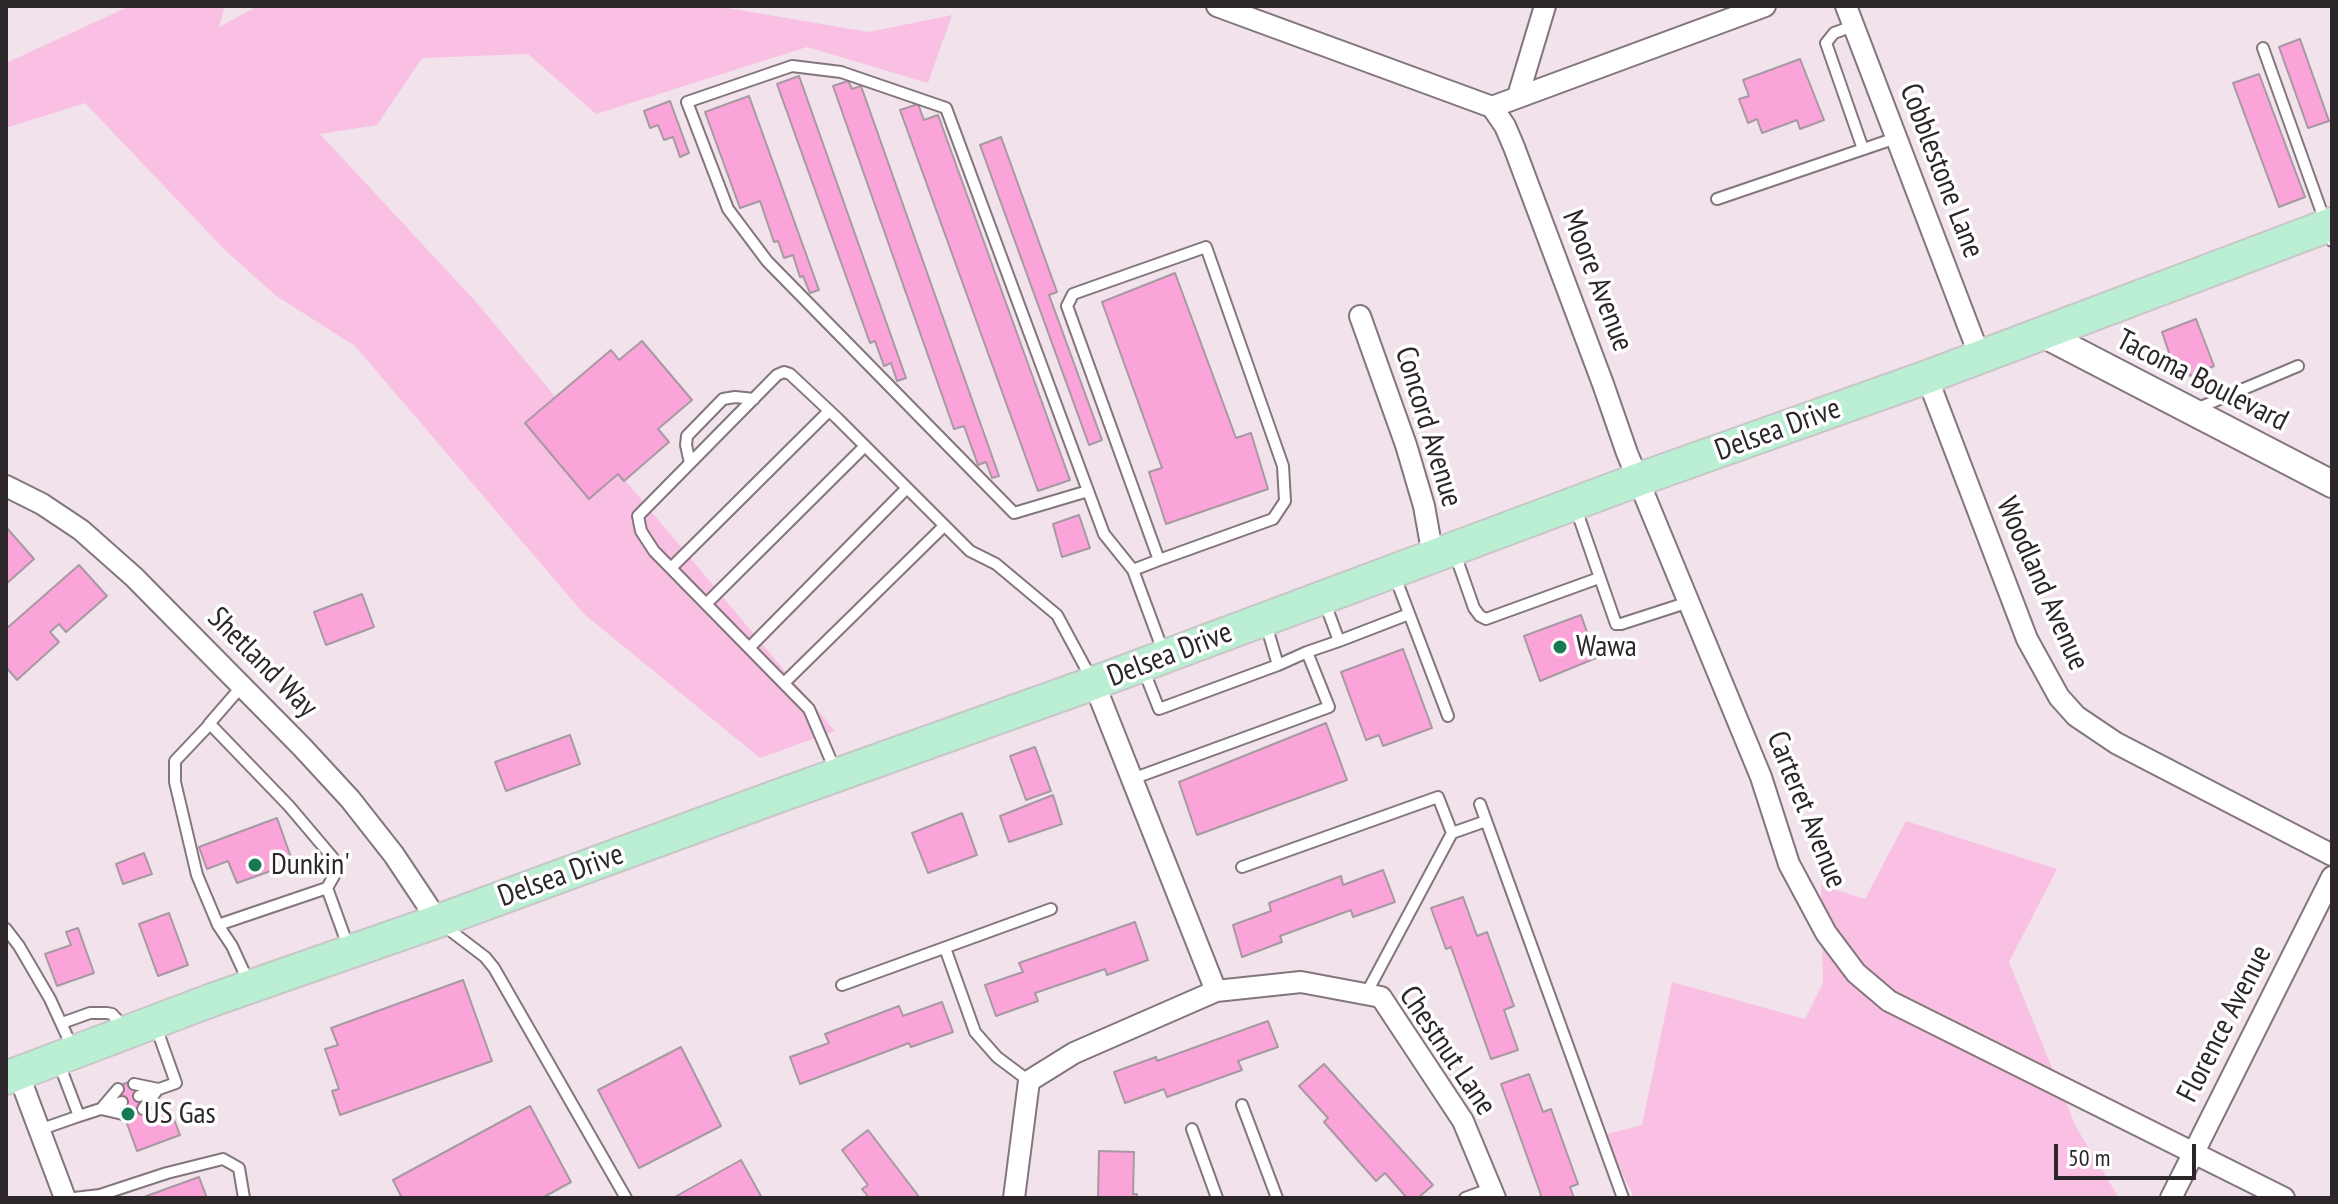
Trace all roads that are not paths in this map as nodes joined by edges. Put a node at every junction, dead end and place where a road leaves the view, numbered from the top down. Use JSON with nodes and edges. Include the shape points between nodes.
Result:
{"nodes":[{"id":1,"x":1217,"y":6,"type":"edge"},
{"id":2,"x":1545,"y":6,"type":"edge"},
{"id":3,"x":1765,"y":6,"type":"edge"},
{"id":4,"x":1846,"y":6,"type":"edge"},
{"id":5,"x":1853,"y":26,"type":"junction"},
{"id":6,"x":2263,"y":48,"type":"dead end"},
{"id":7,"x":1518,"y":96,"type":"junction"},
{"id":8,"x":1492,"y":107,"type":"junction"},
{"id":9,"x":1896,"y":138,"type":"junction"},
{"id":10,"x":1863,"y":149,"type":"junction"},
{"id":11,"x":1717,"y":199,"type":"dead end"},
{"id":12,"x":2330,"y":230,"type":"edge"},
{"id":13,"x":1360,"y":316,"type":"dead end"},
{"id":14,"x":2043,"y":334,"type":"junction"},
{"id":15,"x":1980,"y":357,"type":"junction"},
{"id":16,"x":2298,"y":366,"type":"dead end"},
{"id":17,"x":1927,"y":377,"type":"junction"},
{"id":18,"x":754,"y":399,"type":"junction"},
{"id":19,"x":829,"y":411,"type":"junction"},
{"id":20,"x":2191,"y":412,"type":"junction"},
{"id":21,"x":865,"y":446,"type":"junction"},
{"id":22,"x":690,"y":463,"type":"junction"},
{"id":23,"x":1640,"y":479,"type":"junction"},
{"id":24,"x":2332,"y":484,"type":"edge"},
{"id":25,"x":6,"y":486,"type":"edge"},
{"id":26,"x":907,"y":488,"type":"junction"},
{"id":27,"x":1088,"y":491,"type":"junction"},
{"id":28,"x":1574,"y":504,"type":"junction"},
{"id":29,"x":944,"y":526,"type":"junction"},
{"id":30,"x":1443,"y":553,"type":"junction"},
{"id":31,"x":1159,"y":560,"type":"junction"},
{"id":32,"x":671,"y":568,"type":"junction"},
{"id":33,"x":1133,"y":570,"type":"junction"},
{"id":34,"x":1393,"y":572,"type":"junction"},
{"id":35,"x":1599,"y":578,"type":"junction"},
{"id":36,"x":1323,"y":597,"type":"junction"},
{"id":37,"x":1689,"y":602,"type":"junction"},
{"id":38,"x":706,"y":604,"type":"junction"},
{"id":39,"x":1409,"y":614,"type":"junction"},
{"id":40,"x":1264,"y":620,"type":"junction"},
{"id":41,"x":1339,"y":641,"type":"junction"},
{"id":42,"x":749,"y":648,"type":"junction"},
{"id":43,"x":1307,"y":652,"type":"junction"},
{"id":44,"x":1153,"y":661,"type":"junction"},
{"id":45,"x":1278,"y":665,"type":"junction"},
{"id":46,"x":784,"y":683,"type":"junction"},
{"id":47,"x":1094,"y":683,"type":"junction"},
{"id":48,"x":242,"y":686,"type":"junction"},
{"id":49,"x":1448,"y":716,"type":"dead end"},
{"id":50,"x":209,"y":724,"type":"junction"},
{"id":51,"x":837,"y":775,"type":"junction"},
{"id":52,"x":1132,"y":779,"type":"junction"},
{"id":53,"x":1480,"y":804,"type":"dead end"},
{"id":54,"x":1486,"y":821,"type":"junction"},
{"id":55,"x":1452,"y":833,"type":"junction"},
{"id":56,"x":2332,"y":855,"type":"edge"},
{"id":57,"x":1242,"y":867,"type":"dead end"},
{"id":58,"x":2332,"y":877,"type":"edge"},
{"id":59,"x":327,"y":888,"type":"junction"},
{"id":60,"x":1051,"y":909,"type":"dead end"},
{"id":61,"x":438,"y":921,"type":"junction"},
{"id":62,"x":218,"y":925,"type":"junction"},
{"id":63,"x":6,"y":929,"type":"edge"},
{"id":64,"x":945,"y":948,"type":"junction"},
{"id":65,"x":350,"y":952,"type":"junction"},
{"id":66,"x":842,"y":985,"type":"dead end"},
{"id":67,"x":250,"y":987,"type":"junction"},
{"id":68,"x":1216,"y":991,"type":"junction"},
{"id":69,"x":1366,"y":994,"type":"junction"},
{"id":70,"x":141,"y":1027,"type":"junction"},
{"id":71,"x":64,"y":1045,"type":"junction"},
{"id":72,"x":12,"y":1076,"type":"edge"},
{"id":73,"x":1029,"y":1081,"type":"junction"},
{"id":74,"x":134,"y":1084,"type":"dead end"},
{"id":75,"x":118,"y":1089,"type":"dead end"},
{"id":76,"x":158,"y":1089,"type":"junction"},
{"id":77,"x":139,"y":1096,"type":"dead end"},
{"id":78,"x":122,"y":1102,"type":"dead end"},
{"id":79,"x":1242,"y":1105,"type":"dead end"},
{"id":80,"x":101,"y":1109,"type":"junction"},
{"id":81,"x":143,"y":1109,"type":"dead end"},
{"id":82,"x":127,"y":1115,"type":"dead end"},
{"id":83,"x":79,"y":1116,"type":"junction"},
{"id":84,"x":1192,"y":1129,"type":"dead end"},
{"id":85,"x":39,"y":1130,"type":"junction"},
{"id":86,"x":2194,"y":1152,"type":"junction"},
{"id":87,"x":1494,"y":1193,"type":"edge"},
{"id":88,"x":101,"y":1197,"type":"edge"},
{"id":89,"x":65,"y":1198,"type":"edge"},
{"id":90,"x":74,"y":1198,"type":"edge"},
{"id":91,"x":244,"y":1198,"type":"edge"},
{"id":92,"x":626,"y":1198,"type":"edge"},
{"id":93,"x":1014,"y":1198,"type":"edge"},
{"id":94,"x":1217,"y":1198,"type":"edge"},
{"id":95,"x":1277,"y":1198,"type":"edge"},
{"id":96,"x":1465,"y":1198,"type":"edge"},
{"id":97,"x":1623,"y":1198,"type":"edge"},
{"id":98,"x":2171,"y":1198,"type":"edge"},
{"id":99,"x":2284,"y":1198,"type":"edge"}],
"edges":[{"from":1,"to":8,"type":"street"},
{"from":2,"to":7,"type":"street"},
{"from":3,"to":7,"type":"street"},
{"from":4,"to":5,"type":"street","name":"Cobblestone Lane"},
{"from":5,"to":9,"type":"street","name":"Cobblestone Lane"},
{"from":5,"to":10,"type":"lane","via":[[1834,33],[1826,43]]},
{"from":6,"to":12,"type":"lane"},
{"from":7,"to":8,"type":"street"},
{"from":8,"to":23,"type":"street","name":"Moore Avenue","via":[[1514,147]]},
{"from":9,"to":10,"type":"lane"},
{"from":9,"to":15,"type":"street","name":"Cobblestone Lane"},
{"from":10,"to":11,"type":"lane"},
{"from":12,"to":14,"type":"main road","name":"Delsea Drive"},
{"from":13,"to":30,"type":"street","name":"Concord Avenue"},
{"from":14,"to":15,"type":"main road","name":"Delsea Drive"},
{"from":14,"to":20,"type":"street","name":"Tacoma Boulevard"},
{"from":15,"to":17,"type":"main road","name":"Delsea Drive"},
{"from":16,"to":20,"type":"lane"},
{"from":17,"to":23,"type":"main road","name":"Delsea Drive"},
{"from":17,"to":56,"type":"street","name":"Woodland Avenue","via":[[2027,639],[2059,697],[2076,716],[2116,743]]},
{"from":18,"to":19,"type":"lane","via":[[784,372]]},
{"from":18,"to":22,"type":"lane"},
{"from":18,"to":22,"type":"lane","via":[[723,399],[687,436]]},
{"from":19,"to":21,"type":"lane"},
{"from":19,"to":32,"type":"lane"},
{"from":20,"to":24,"type":"street","name":"Tacoma Boulevard"},
{"from":21,"to":26,"type":"lane"},
{"from":21,"to":38,"type":"lane"},
{"from":22,"to":32,"type":"lane","via":[[638,516],[641,531]]},
{"from":23,"to":28,"type":"main road","name":"Delsea Drive"},
{"from":23,"to":37,"type":"street","name":"Carteret Avenue"},
{"from":25,"to":48,"type":"street","name":"Shetland Way","via":[[81,530]]},
{"from":26,"to":29,"type":"lane"},
{"from":26,"to":42,"type":"lane"},
{"from":27,"to":27,"type":"lane","via":[[946,108],[841,72],[792,66],[687,102],[728,209],[767,261],[1014,513]]},
{"from":27,"to":33,"type":"lane","via":[[1104,534]]},
{"from":28,"to":30,"type":"main road","name":"Delsea Drive"},
{"from":28,"to":35,"type":"lane"},
{"from":29,"to":46,"type":"lane"},
{"from":29,"to":47,"type":"lane","via":[[1057,615]]},
{"from":30,"to":34,"type":"main road","name":"Delsea Drive"},
{"from":30,"to":35,"type":"lane","via":[[1474,608],[1486,619]]},
{"from":31,"to":31,"type":"lane","via":[[1273,519],[1285,501],[1283,466],[1206,247],[1073,294],[1067,306]]},
{"from":31,"to":33,"type":"lane"},
{"from":32,"to":38,"type":"lane"},
{"from":33,"to":44,"type":"lane"},
{"from":34,"to":36,"type":"main road","name":"Delsea Drive"},
{"from":34,"to":39,"type":"lane"},
{"from":35,"to":37,"type":"lane","via":[[1616,624]]},
{"from":36,"to":40,"type":"main road","name":"Delsea Drive"},
{"from":36,"to":41,"type":"lane"},
{"from":37,"to":86,"type":"street","name":"Carteret Avenue","via":[[1761,777],[1789,864],[1826,933],[1856,973],[1889,1001]]},
{"from":38,"to":42,"type":"lane"},
{"from":39,"to":41,"type":"lane"},
{"from":39,"to":49,"type":"lane"},
{"from":40,"to":44,"type":"main road","name":"Delsea Drive"},
{"from":40,"to":45,"type":"lane"},
{"from":41,"to":43,"type":"lane"},
{"from":42,"to":46,"type":"lane"},
{"from":43,"to":45,"type":"lane"},
{"from":43,"to":52,"type":"lane","via":[[1329,707]]},
{"from":44,"to":45,"type":"lane","via":[[1159,709]]},
{"from":44,"to":47,"type":"main road","name":"Delsea Drive"},
{"from":46,"to":51,"type":"lane","via":[[809,709]]},
{"from":47,"to":51,"type":"main road","name":"Delsea Drive"},
{"from":47,"to":52,"type":"street"},
{"from":48,"to":50,"type":"lane"},
{"from":48,"to":61,"type":"street","name":"Shetland Way","via":[[365,817]]},
{"from":50,"to":59,"type":"lane","via":[[333,858],[335,874]]},
{"from":50,"to":62,"type":"lane","via":[[175,761],[175,782],[197,875]]},
{"from":51,"to":61,"type":"main road","name":"Delsea Drive"},
{"from":52,"to":68,"type":"street"},
{"from":53,"to":54,"type":"lane"},
{"from":54,"to":55,"type":"lane"},
{"from":54,"to":97,"type":"lane"},
{"from":55,"to":57,"type":"lane","via":[[1438,797]]},
{"from":55,"to":69,"type":"lane"},
{"from":58,"to":86,"type":"street","name":"Florence Avenue"},
{"from":59,"to":62,"type":"lane"},
{"from":59,"to":65,"type":"lane"},
{"from":60,"to":64,"type":"lane"},
{"from":61,"to":65,"type":"main road","name":"Delsea Drive"},
{"from":61,"to":92,"type":"lane","via":[[494,968]]},
{"from":62,"to":67,"type":"lane"},
{"from":63,"to":71,"type":"lane","via":[[27,959]]},
{"from":64,"to":66,"type":"lane"},
{"from":64,"to":73,"type":"lane","via":[[975,1032]]},
{"from":65,"to":67,"type":"main road","name":"Delsea Drive"},
{"from":67,"to":70,"type":"main road","name":"Delsea Drive"},
{"from":68,"to":69,"type":"street","name":"Chestnut Lane","via":[[1301,982]]},
{"from":68,"to":73,"type":"street","name":"Chestnut Lane","via":[[1074,1053]]},
{"from":69,"to":87,"type":"street","name":"Chestnut Lane","via":[[1381,997],[1463,1121]]},
{"from":70,"to":71,"type":"main road","name":"Delsea Drive"},
{"from":70,"to":76,"type":"lane","via":[[176,1083]]},
{"from":71,"to":72,"type":"main road","name":"Delsea Drive"},
{"from":71,"to":83,"type":"lane"},
{"from":72,"to":85,"type":"street"},
{"from":73,"to":93,"type":"street"},
{"from":74,"to":76,"type":"lane"},
{"from":75,"to":80,"type":"lane"},
{"from":76,"to":77,"type":"lane"},
{"from":76,"to":81,"type":"lane"},
{"from":78,"to":80,"type":"lane"},
{"from":79,"to":95,"type":"lane"},
{"from":80,"to":82,"type":"lane"},
{"from":80,"to":83,"type":"lane"},
{"from":83,"to":85,"type":"lane"},
{"from":84,"to":94,"type":"lane"},
{"from":85,"to":89,"type":"street"},
{"from":86,"to":98,"type":"street","name":"Florence Avenue"},
{"from":86,"to":99,"type":"street","name":"Carteret Avenue"},
{"from":87,"to":96,"type":"lane"},
{"from":88,"to":90,"type":"lane"},
{"from":88,"to":91,"type":"lane","via":[[223,1159],[239,1168]]}]}
